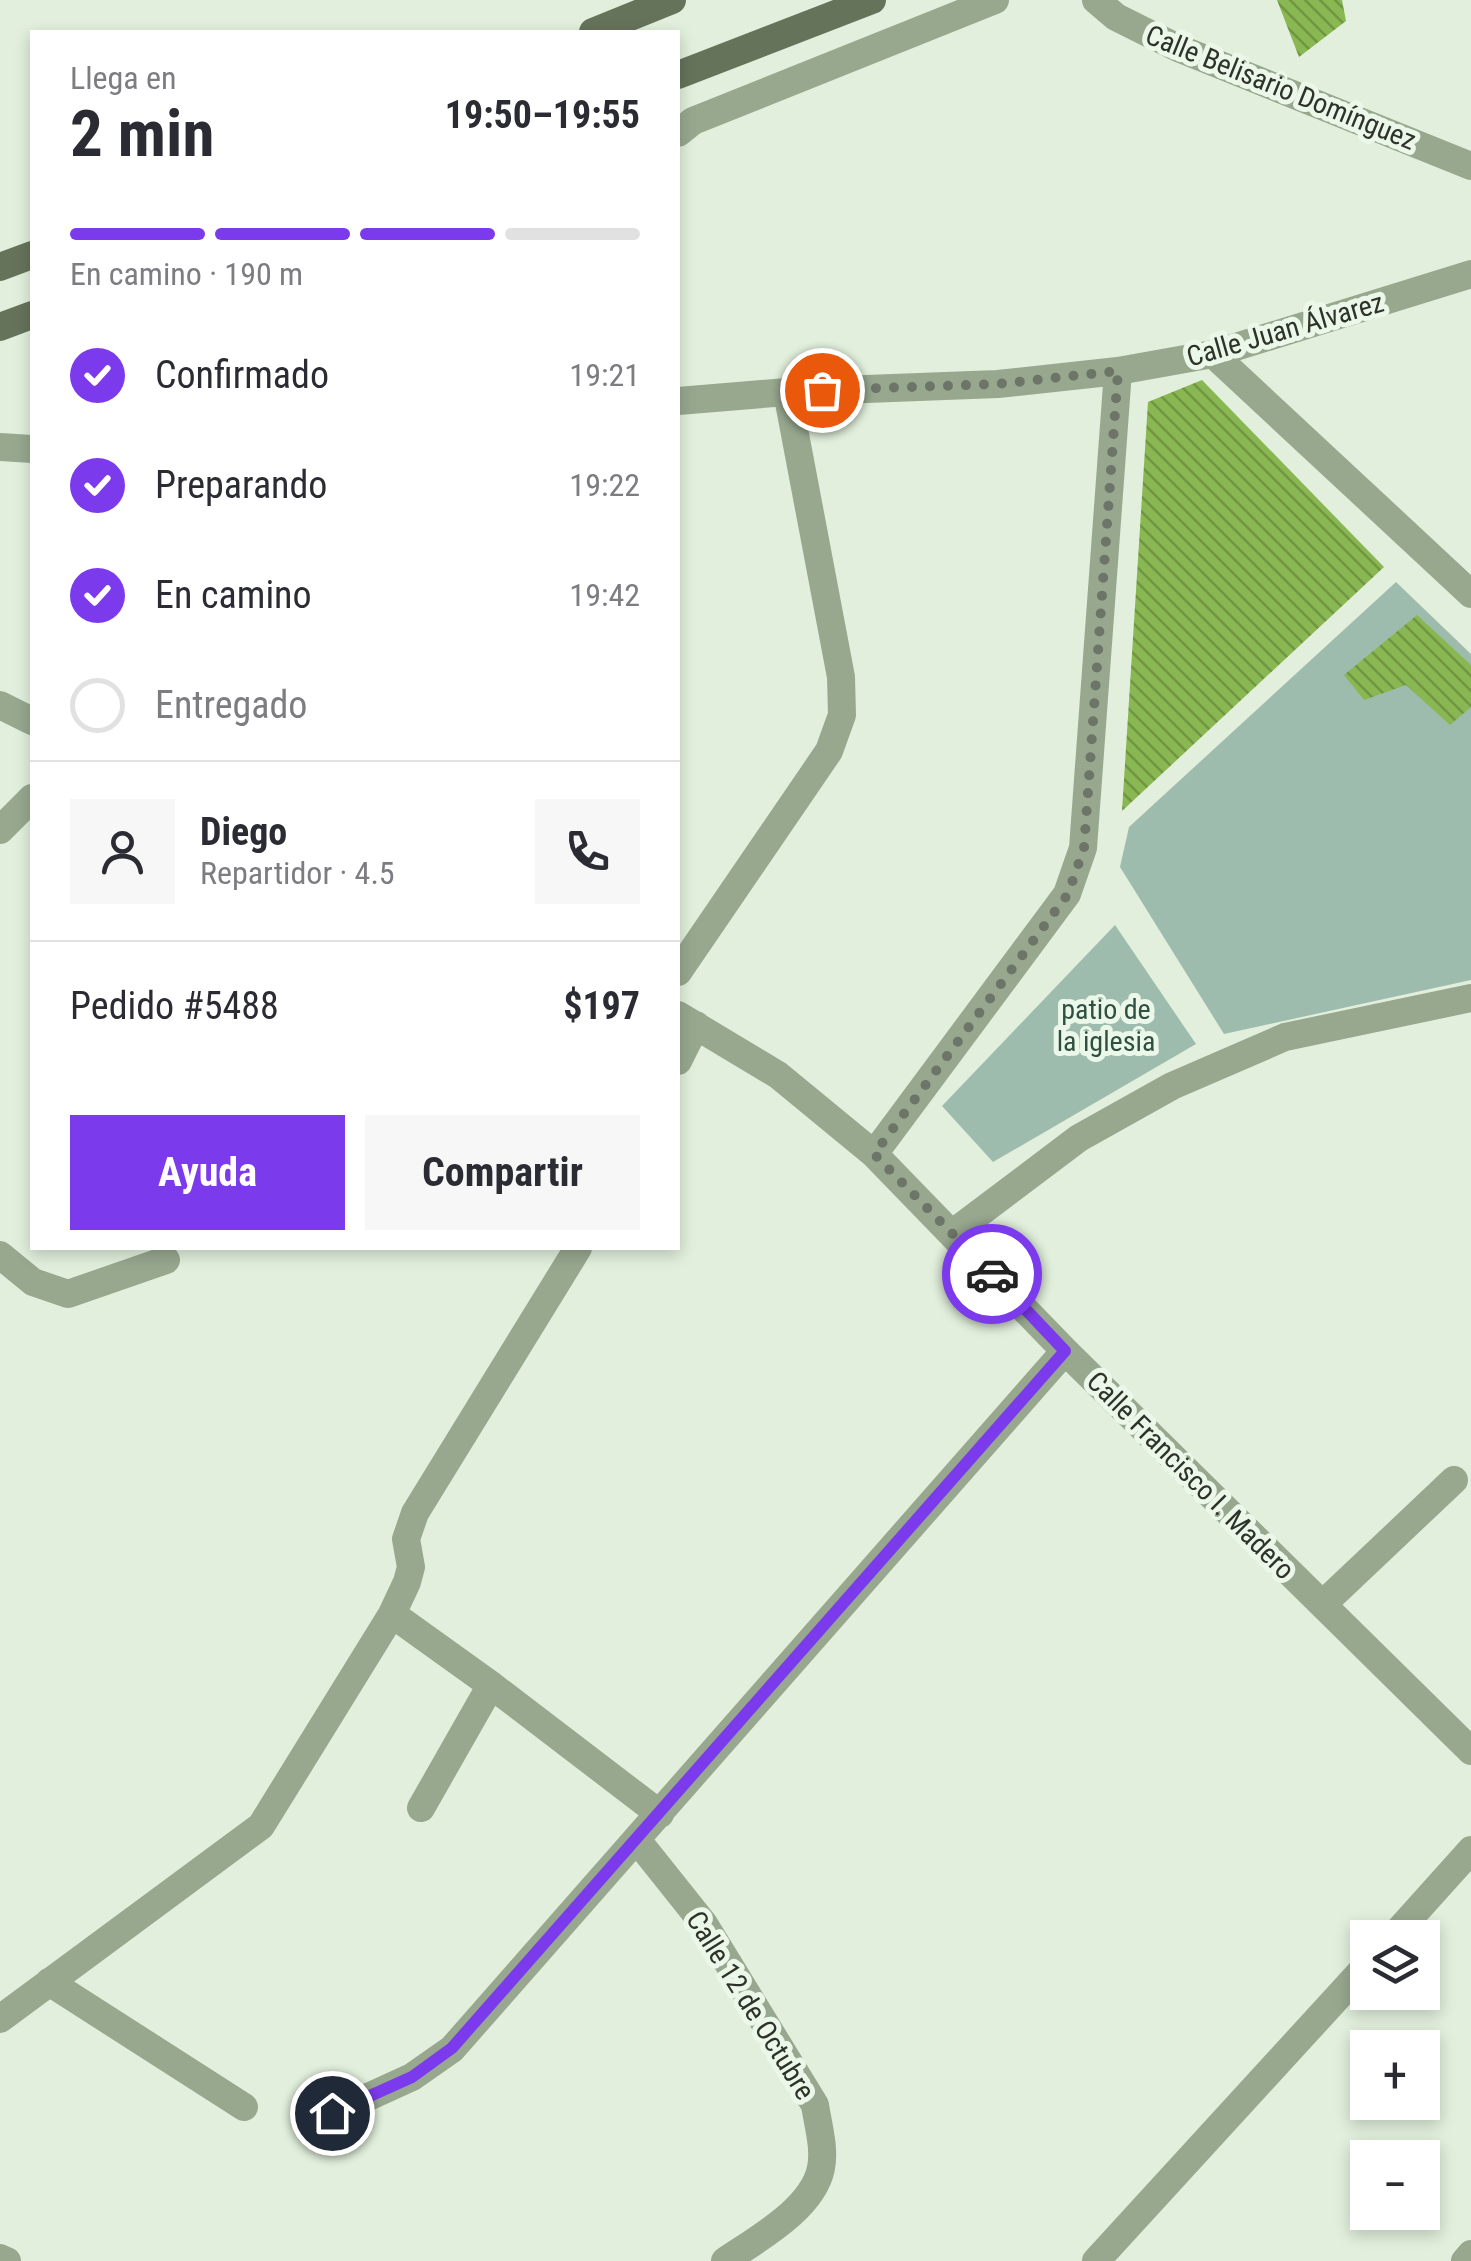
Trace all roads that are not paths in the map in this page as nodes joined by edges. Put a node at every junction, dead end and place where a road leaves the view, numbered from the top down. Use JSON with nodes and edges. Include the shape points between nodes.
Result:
{"nodes":[{"id":1,"x":672,"y":0,"type":"edge"},
{"id":2,"x":872,"y":0,"type":"edge"},
{"id":3,"x":995,"y":0,"type":"edge"},
{"id":4,"x":1096,"y":0,"type":"edge"},
{"id":5,"x":599,"y":30,"type":"edge"},
{"id":6,"x":680,"y":74,"type":"edge"},
{"id":7,"x":680,"y":131,"type":"edge"},
{"id":8,"x":1471,"y":166,"type":"edge"},
{"id":9,"x":30,"y":256,"type":"edge"},
{"id":10,"x":0,"y":267,"type":"edge"},
{"id":11,"x":1471,"y":274,"type":"edge"},
{"id":12,"x":30,"y":317,"type":"edge"},
{"id":13,"x":0,"y":327,"type":"edge"},
{"id":14,"x":1212,"y":354,"type":"junction"},
{"id":15,"x":1118,"y":371,"type":"junction"},
{"id":16,"x":788,"y":392,"type":"junction"},
{"id":17,"x":680,"y":401,"type":"edge"},
{"id":18,"x":0,"y":447,"type":"edge"},
{"id":19,"x":30,"y":448,"type":"edge"},
{"id":20,"x":1471,"y":594,"type":"edge"},
{"id":21,"x":0,"y":705,"type":"edge"},
{"id":22,"x":30,"y":720,"type":"edge"},
{"id":23,"x":30,"y":800,"type":"edge"},
{"id":24,"x":0,"y":830,"type":"edge"},
{"id":25,"x":680,"y":969,"type":"edge"},
{"id":26,"x":1471,"y":998,"type":"edge"},
{"id":27,"x":687,"y":1020,"type":"edge"},
{"id":28,"x":680,"y":1051,"type":"edge"},
{"id":29,"x":874,"y":1154,"type":"junction"},
{"id":30,"x":953,"y":1233,"type":"junction"},
{"id":31,"x":577,"y":1250,"type":"edge"},
{"id":32,"x":0,"y":1255,"type":"edge"},
{"id":33,"x":166,"y":1260,"type":"dead end"},
{"id":34,"x":1065,"y":1351,"type":"junction"},
{"id":35,"x":1454,"y":1480,"type":"dead end"},
{"id":36,"x":1322,"y":1604,"type":"junction"},
{"id":37,"x":392,"y":1614,"type":"junction"},
{"id":38,"x":491,"y":1685,"type":"junction"},
{"id":39,"x":1471,"y":1751,"type":"edge"},
{"id":40,"x":421,"y":1808,"type":"dead end"},
{"id":41,"x":660,"y":1814,"type":"junction"},
{"id":42,"x":637,"y":1840,"type":"junction"},
{"id":43,"x":1471,"y":1850,"type":"edge"},
{"id":44,"x":1408,"y":1920,"type":"edge"},
{"id":45,"x":49,"y":1982,"type":"junction"},
{"id":46,"x":1350,"y":1984,"type":"edge"},
{"id":47,"x":0,"y":2020,"type":"edge"},
{"id":48,"x":244,"y":2107,"type":"dead end"},
{"id":49,"x":332,"y":2113,"type":"dead end"},
{"id":50,"x":1471,"y":2254,"type":"edge"},
{"id":51,"x":0,"y":2258,"type":"edge"},
{"id":52,"x":7,"y":2261,"type":"edge"},
{"id":53,"x":725,"y":2261,"type":"edge"},
{"id":54,"x":1096,"y":2261,"type":"edge"},
{"id":55,"x":1465,"y":2261,"type":"edge"}],
"edges":[{"from":1,"to":5,"type":"main road"},
{"from":2,"to":6,"type":"main road"},
{"from":3,"to":7,"type":"street","via":[[694,120]]},
{"from":4,"to":8,"type":"street","name":"Calle Belisario Domínguez","via":[[1116,18],[1178,48]]},
{"from":9,"to":10,"type":"main road"},
{"from":11,"to":14,"type":"street","name":"Calle Juan Álvarez"},
{"from":12,"to":13,"type":"main road"},
{"from":14,"to":15,"type":"street","name":"Calle Juan Álvarez"},
{"from":14,"to":20,"type":"street"},
{"from":15,"to":16,"type":"street","name":"Calle Juan Álvarez","via":[[998,384]]},
{"from":15,"to":29,"type":"street","via":[[1084,848],[1068,894]]},
{"from":16,"to":17,"type":"street","name":"Calle Juan Álvarez"},
{"from":16,"to":25,"type":"street","via":[[841,677],[842,716],[829,751]]},
{"from":18,"to":19,"type":"street"},
{"from":21,"to":22,"type":"street"},
{"from":23,"to":24,"type":"street"},
{"from":26,"to":30,"type":"street","via":[[1285,1037],[1172,1086],[1079,1138]]},
{"from":27,"to":28,"type":"street"},
{"from":27,"to":29,"type":"street","name":"Calle Francisco I. Madero","via":[[778,1075]]},
{"from":29,"to":30,"type":"street","name":"Calle Francisco I. Madero"},
{"from":30,"to":34,"type":"street","name":"Calle Francisco I. Madero"},
{"from":31,"to":37,"type":"street","via":[[415,1513],[406,1539],[408,1582]]},
{"from":32,"to":33,"type":"street","via":[[33,1282],[68,1294]]},
{"from":34,"to":36,"type":"street","name":"Calle Francisco I. Madero"},
{"from":34,"to":41,"type":"street"},
{"from":35,"to":36,"type":"street"},
{"from":36,"to":39,"type":"street","name":"Calle Francisco I. Madero"},
{"from":37,"to":38,"type":"street"},
{"from":37,"to":45,"type":"street","via":[[260,1826]]},
{"from":38,"to":40,"type":"street"},
{"from":38,"to":41,"type":"street"},
{"from":41,"to":42,"type":"street"},
{"from":42,"to":49,"type":"street","via":[[452,2048],[412,2077]]},
{"from":42,"to":53,"type":"street","name":"Calle 12 de Octubre","via":[[704,1924],[815,2104],[821,2168],[811,2194]]},
{"from":43,"to":44,"type":"street"},
{"from":45,"to":47,"type":"street"},
{"from":45,"to":48,"type":"street"},
{"from":46,"to":54,"type":"street"},
{"from":50,"to":55,"type":"street"},
{"from":51,"to":52,"type":"street"}]}
